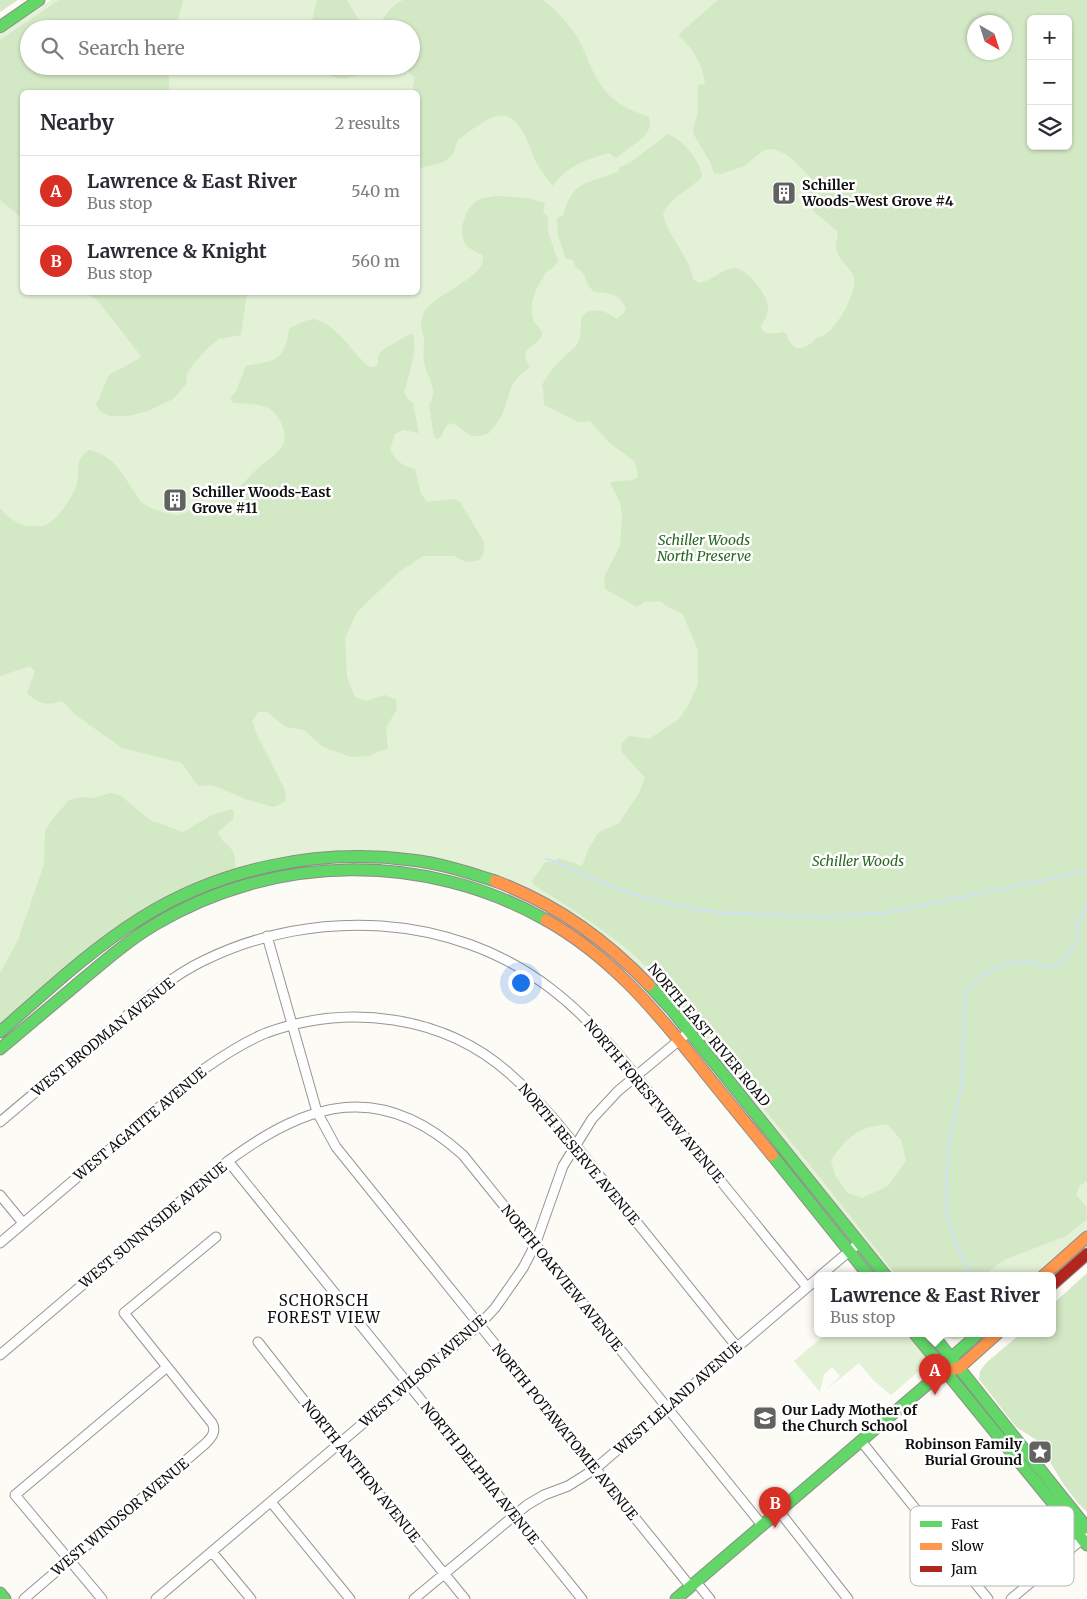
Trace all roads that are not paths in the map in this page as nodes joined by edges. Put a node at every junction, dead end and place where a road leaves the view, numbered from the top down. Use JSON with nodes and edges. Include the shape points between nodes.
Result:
{"nodes":[{"id":1,"x":39,"y":0,"type":"edge"},
{"id":2,"x":0,"y":27,"type":"edge"},
{"id":3,"x":266,"y":936,"type":"junction"},
{"id":4,"x":292,"y":1025,"type":"junction"},
{"id":5,"x":0,"y":1032,"type":"edge"},
{"id":6,"x":689,"y":1032,"type":"junction"},
{"id":7,"x":679,"y":1040,"type":"junction"},
{"id":8,"x":0,"y":1049,"type":"edge"},
{"id":9,"x":636,"y":1076,"type":"junction"},
{"id":10,"x":317,"y":1112,"type":"junction"},
{"id":11,"x":0,"y":1122,"type":"edge"},
{"id":12,"x":575,"y":1146,"type":"junction"},
{"id":13,"x":228,"y":1161,"type":"junction"},
{"id":14,"x":0,"y":1195,"type":"edge"},
{"id":15,"x":23,"y":1223,"type":"junction"},
{"id":16,"x":216,"y":1237,"type":"dead end"},
{"id":17,"x":1087,"y":1238,"type":"edge"},
{"id":18,"x":0,"y":1243,"type":"edge"},
{"id":19,"x":859,"y":1243,"type":"junction"},
{"id":20,"x":535,"y":1245,"type":"junction"},
{"id":21,"x":849,"y":1251,"type":"junction"},
{"id":22,"x":1087,"y":1254,"type":"edge"},
{"id":23,"x":825,"y":1272,"type":"edge"},
{"id":24,"x":866,"y":1272,"type":"edge"},
{"id":25,"x":883,"y":1272,"type":"edge"},
{"id":26,"x":1048,"y":1272,"type":"edge"},
{"id":27,"x":814,"y":1281,"type":"edge"},
{"id":28,"x":1056,"y":1281,"type":"edge"},
{"id":29,"x":807,"y":1287,"type":"junction"},
{"id":30,"x":479,"y":1325,"type":"junction"},
{"id":31,"x":917,"y":1337,"type":"edge"},
{"id":32,"x":934,"y":1337,"type":"edge"},
{"id":33,"x":975,"y":1337,"type":"edge"},
{"id":34,"x":994,"y":1337,"type":"edge"},
{"id":35,"x":258,"y":1342,"type":"dead end"},
{"id":36,"x":737,"y":1347,"type":"junction"},
{"id":37,"x":0,"y":1355,"type":"edge"},
{"id":38,"x":951,"y":1358,"type":"junction"},
{"id":39,"x":167,"y":1367,"type":"junction"},
{"id":40,"x":959,"y":1368,"type":"junction"},
{"id":41,"x":944,"y":1370,"type":"junction"},
{"id":42,"x":408,"y":1384,"type":"junction"},
{"id":43,"x":666,"y":1407,"type":"junction"},
{"id":44,"x":861,"y":1441,"type":"junction"},
{"id":45,"x":338,"y":1444,"type":"junction"},
{"id":46,"x":594,"y":1469,"type":"junction"},
{"id":47,"x":271,"y":1502,"type":"junction"},
{"id":48,"x":913,"y":1506,"type":"edge"},
{"id":49,"x":1057,"y":1506,"type":"edge"},
{"id":50,"x":1069,"y":1506,"type":"edge"},
{"id":51,"x":778,"y":1511,"type":"junction"},
{"id":52,"x":1074,"y":1512,"type":"edge"},
{"id":53,"x":514,"y":1515,"type":"junction"},
{"id":54,"x":762,"y":1525,"type":"junction"},
{"id":55,"x":1074,"y":1527,"type":"edge"},
{"id":56,"x":1087,"y":1528,"type":"edge"},
{"id":57,"x":1085,"y":1540,"type":"edge"},
{"id":58,"x":1074,"y":1549,"type":"edge"},
{"id":59,"x":212,"y":1552,"type":"junction"},
{"id":60,"x":69,"y":1560,"type":"junction"},
{"id":61,"x":444,"y":1574,"type":"junction"},
{"id":62,"x":693,"y":1584,"type":"junction"},
{"id":63,"x":978,"y":1586,"type":"edge"},
{"id":64,"x":1027,"y":1586,"type":"edge"},
{"id":65,"x":0,"y":1593,"type":"edge"},
{"id":66,"x":5,"y":1599,"type":"edge"},
{"id":67,"x":24,"y":1599,"type":"edge"},
{"id":68,"x":102,"y":1599,"type":"edge"},
{"id":69,"x":156,"y":1599,"type":"edge"},
{"id":70,"x":251,"y":1599,"type":"edge"},
{"id":71,"x":350,"y":1599,"type":"edge"},
{"id":72,"x":414,"y":1599,"type":"edge"},
{"id":73,"x":465,"y":1599,"type":"edge"},
{"id":74,"x":582,"y":1599,"type":"edge"},
{"id":75,"x":676,"y":1599,"type":"edge"},
{"id":76,"x":710,"y":1599,"type":"edge"},
{"id":77,"x":848,"y":1599,"type":"edge"},
{"id":78,"x":988,"y":1599,"type":"edge"},
{"id":79,"x":1011,"y":1599,"type":"edge"}],
"edges":[{"from":1,"to":2,"type":"main road"},
{"from":3,"to":4,"type":"street","name":"NORTH POTAWATOMIE AVENUE"},
{"from":3,"to":9,"type":"street","name":"NORTH FORESTVIEW AVENUE","via":[[311,927],[365,924],[412,929],[467,944],[513,964],[550,987],[587,1021]]},
{"from":3,"to":11,"type":"street","name":"WEST BRODMAN AVENUE","via":[[204,960],[156,990]]},
{"from":4,"to":10,"type":"street","name":"NORTH POTAWATOMIE AVENUE"},
{"from":4,"to":12,"type":"street","name":"NORTH RESERVE AVENUE","via":[[326,1018],[368,1016],[410,1023],[455,1038],[509,1073]]},
{"from":4,"to":15,"type":"street","name":"WEST AGATITE AVENUE","via":[[244,1044],[204,1069]]},
{"from":5,"to":6,"type":"main road","name":"NORTH EAST RIVER ROAD","via":[[96,950],[164,904],[249,870],[335,856],[416,860],[448,866],[526,894],[586,929],[633,968]]},
{"from":6,"to":7,"type":"street","name":"WEST WILSON AVENUE"},
{"from":6,"to":19,"type":"main road","name":"NORTH EAST RIVER ROAD"},
{"from":7,"to":8,"type":"main road","name":"NORTH EAST RIVER ROAD","via":[[617,971],[586,945],[517,904],[430,876],[338,869],[246,884],[167,917],[104,960]]},
{"from":7,"to":9,"type":"street","name":"WEST WILSON AVENUE"},
{"from":7,"to":21,"type":"main road","name":"NORTH EAST RIVER ROAD"},
{"from":9,"to":12,"type":"street","name":"WEST WILSON AVENUE","via":[[604,1105]]},
{"from":9,"to":29,"type":"street","name":"NORTH FORESTVIEW AVENUE"},
{"from":10,"to":13,"type":"street","name":"WEST SUNNYSIDE AVENUE","via":[[266,1134]]},
{"from":10,"to":20,"type":"street","name":"NORTH OAKVIEW AVENUE","via":[[352,1107],[377,1108],[400,1114],[433,1130],[462,1155]]},
{"from":10,"to":30,"type":"street","name":"NORTH POTAWATOMIE AVENUE","via":[[345,1160]]},
{"from":12,"to":20,"type":"street","name":"WEST WILSON AVENUE","via":[[557,1182]]},
{"from":12,"to":36,"type":"street","name":"NORTH RESERVE AVENUE"},
{"from":13,"to":37,"type":"street","name":"WEST SUNNYSIDE AVENUE"},
{"from":13,"to":42,"type":"street","name":"NORTH DELPHIA AVENUE"},
{"from":14,"to":15,"type":"street"},
{"from":15,"to":18,"type":"street","name":"WEST AGATITE AVENUE"},
{"from":16,"to":39,"type":"street","via":[[124,1313]]},
{"from":17,"to":26,"type":"main road"},
{"from":19,"to":21,"type":"street","name":"WEST LELAND AVENUE"},
{"from":19,"to":25,"type":"main road","name":"NORTH EAST RIVER ROAD"},
{"from":20,"to":30,"type":"street","name":"WEST WILSON AVENUE","via":[[509,1290]]},
{"from":20,"to":43,"type":"street","name":"NORTH OAKVIEW AVENUE"},
{"from":21,"to":23,"type":"street","name":"WEST LELAND AVENUE"},
{"from":21,"to":24,"type":"main road","name":"NORTH EAST RIVER ROAD"},
{"from":22,"to":28,"type":"main road"},
{"from":27,"to":29,"type":"street","name":"WEST LELAND AVENUE"},
{"from":29,"to":36,"type":"street","name":"WEST LELAND AVENUE"},
{"from":30,"to":42,"type":"street","name":"WEST WILSON AVENUE"},
{"from":30,"to":46,"type":"street","name":"NORTH POTAWATOMIE AVENUE"},
{"from":31,"to":41,"type":"main road"},
{"from":32,"to":38,"type":"main road"},
{"from":33,"to":38,"type":"main road"},
{"from":34,"to":40,"type":"main road"},
{"from":35,"to":45,"type":"street","name":"NORTH ANTHON AVENUE"},
{"from":36,"to":43,"type":"street","name":"WEST LELAND AVENUE"},
{"from":38,"to":40,"type":"main road"},
{"from":38,"to":41,"type":"main road"},
{"from":39,"to":60,"type":"street","name":"WEST WINDSOR AVENUE","via":[[212,1423],[214,1433]]},
{"from":39,"to":60,"type":"street","via":[[15,1495]]},
{"from":40,"to":41,"type":"main road"},
{"from":40,"to":50,"type":"main road"},
{"from":41,"to":44,"type":"main road"},
{"from":41,"to":49,"type":"main road"},
{"from":42,"to":45,"type":"street","name":"WEST WILSON AVENUE"},
{"from":42,"to":53,"type":"street","name":"NORTH DELPHIA AVENUE"},
{"from":43,"to":46,"type":"street","name":"WEST LELAND AVENUE"},
{"from":43,"to":54,"type":"street","name":"NORTH OAKVIEW AVENUE"},
{"from":44,"to":48,"type":"street"},
{"from":44,"to":51,"type":"main road"},
{"from":45,"to":47,"type":"street","name":"WEST WILSON AVENUE"},
{"from":45,"to":61,"type":"street","name":"NORTH ANTHON AVENUE"},
{"from":46,"to":53,"type":"street","name":"WEST LELAND AVENUE","via":[[568,1486],[535,1498]]},
{"from":46,"to":62,"type":"street","name":"NORTH POTAWATOMIE AVENUE"},
{"from":47,"to":59,"type":"street","name":"WEST WILSON AVENUE"},
{"from":47,"to":71,"type":"street"},
{"from":51,"to":54,"type":"main road"},
{"from":51,"to":77,"type":"street"},
{"from":52,"to":56,"type":"main road"},
{"from":53,"to":61,"type":"street","name":"WEST LELAND AVENUE"},
{"from":53,"to":74,"type":"street","name":"NORTH DELPHIA AVENUE"},
{"from":54,"to":62,"type":"main road"},
{"from":55,"to":57,"type":"main road"},
{"from":57,"to":58,"type":"street"},
{"from":59,"to":69,"type":"street","name":"WEST WILSON AVENUE"},
{"from":59,"to":70,"type":"street"},
{"from":60,"to":67,"type":"street","name":"WEST WINDSOR AVENUE"},
{"from":60,"to":68,"type":"street"},
{"from":61,"to":72,"type":"street","name":"WEST LELAND AVENUE"},
{"from":61,"to":73,"type":"street","name":"NORTH ANTHON AVENUE"},
{"from":62,"to":75,"type":"main road"},
{"from":62,"to":76,"type":"street","name":"NORTH POTAWATOMIE AVENUE"},
{"from":63,"to":78,"type":"street"},
{"from":64,"to":79,"type":"street"},
{"from":65,"to":66,"type":"main road"}]}
